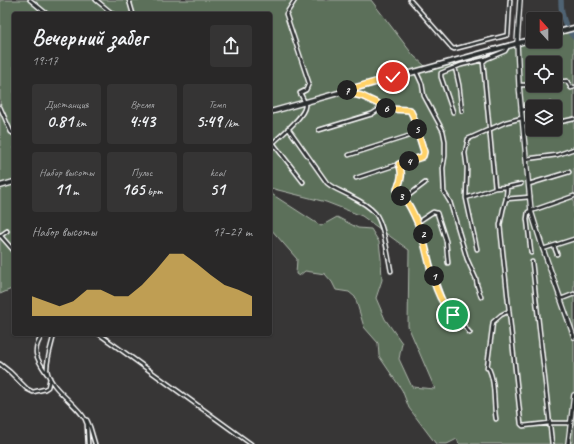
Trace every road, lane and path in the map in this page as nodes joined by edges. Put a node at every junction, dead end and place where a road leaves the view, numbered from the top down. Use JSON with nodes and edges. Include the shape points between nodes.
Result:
{"nodes":[{"id":1,"x":30,"y":0,"type":"edge"},
{"id":2,"x":96,"y":0,"type":"edge"},
{"id":3,"x":129,"y":0,"type":"edge"},
{"id":4,"x":295,"y":0,"type":"edge"},
{"id":5,"x":410,"y":0,"type":"edge"},
{"id":6,"x":510,"y":0,"type":"edge"},
{"id":7,"x":520,"y":0,"type":"edge"},
{"id":8,"x":45,"y":12,"type":"edge"},
{"id":9,"x":111,"y":12,"type":"edge"},
{"id":10,"x":132,"y":12,"type":"edge"},
{"id":11,"x":574,"y":28,"type":"edge"},
{"id":12,"x":562,"y":31,"type":"edge"},
{"id":13,"x":526,"y":41,"type":"edge"},
{"id":14,"x":517,"y":43,"type":"junction"},
{"id":15,"x":508,"y":45,"type":"junction"},
{"id":16,"x":486,"y":59,"type":"junction"},
{"id":17,"x":455,"y":67,"type":"junction"},
{"id":18,"x":416,"y":71,"type":"junction"},
{"id":19,"x":562,"y":81,"type":"edge"},
{"id":20,"x":519,"y":85,"type":"junction"},
{"id":21,"x":526,"y":85,"type":"edge"},
{"id":22,"x":574,"y":88,"type":"edge"},
{"id":23,"x":347,"y":90,"type":"junction"},
{"id":24,"x":304,"y":102,"type":"junction"},
{"id":25,"x":384,"y":106,"type":"junction"},
{"id":26,"x":0,"y":107,"type":"edge"},
{"id":27,"x":526,"y":109,"type":"edge"},
{"id":28,"x":521,"y":110,"type":"junction"},
{"id":29,"x":272,"y":111,"type":"edge"},
{"id":30,"x":462,"y":111,"type":"dead end"},
{"id":31,"x":453,"y":112,"type":"dead end"},
{"id":32,"x":522,"y":118,"type":"junction"},
{"id":33,"x":574,"y":119,"type":"edge"},
{"id":34,"x":562,"y":122,"type":"edge"},
{"id":35,"x":522,"y":124,"type":"junction"},
{"id":36,"x":526,"y":124,"type":"edge"},
{"id":37,"x":288,"y":128,"type":"junction"},
{"id":38,"x":319,"y":130,"type":"dead end"},
{"id":39,"x":490,"y":130,"type":"junction"},
{"id":40,"x":12,"y":133,"type":"edge"},
{"id":41,"x":418,"y":133,"type":"junction"},
{"id":42,"x":468,"y":139,"type":"junction"},
{"id":43,"x":273,"y":143,"type":"joint"},
{"id":44,"x":463,"y":143,"type":"dead end"},
{"id":45,"x":574,"y":148,"type":"edge"},
{"id":46,"x":349,"y":155,"type":"dead end"},
{"id":47,"x":526,"y":159,"type":"junction"},
{"id":48,"x":399,"y":164,"type":"junction"},
{"id":49,"x":569,"y":172,"type":"dead end"},
{"id":50,"x":356,"y":178,"type":"dead end"},
{"id":51,"x":303,"y":182,"type":"dead end"},
{"id":52,"x":12,"y":183,"type":"edge"},
{"id":53,"x":425,"y":183,"type":"dead end"},
{"id":54,"x":521,"y":184,"type":"dead end"},
{"id":55,"x":529,"y":184,"type":"junction"},
{"id":56,"x":0,"y":186,"type":"edge"},
{"id":57,"x":507,"y":187,"type":"junction"},
{"id":58,"x":495,"y":188,"type":"junction"},
{"id":59,"x":574,"y":196,"type":"edge"},
{"id":60,"x":530,"y":197,"type":"junction"},
{"id":61,"x":466,"y":198,"type":"junction"},
{"id":62,"x":404,"y":199,"type":"junction"},
{"id":63,"x":506,"y":199,"type":"junction"},
{"id":64,"x":531,"y":211,"type":"junction"},
{"id":65,"x":418,"y":222,"type":"junction"},
{"id":66,"x":7,"y":231,"type":"dead end"},
{"id":67,"x":0,"y":236,"type":"edge"},
{"id":68,"x":574,"y":239,"type":"edge"},
{"id":69,"x":554,"y":246,"type":"junction"},
{"id":70,"x":12,"y":249,"type":"edge"},
{"id":71,"x":477,"y":249,"type":"dead end"},
{"id":72,"x":543,"y":249,"type":"junction"},
{"id":73,"x":531,"y":253,"type":"dead end"},
{"id":74,"x":557,"y":254,"type":"dead end"},
{"id":75,"x":532,"y":262,"type":"dead end"},
{"id":76,"x":448,"y":263,"type":"dead end"},
{"id":77,"x":392,"y":270,"type":"dead end"},
{"id":78,"x":574,"y":294,"type":"edge"},
{"id":79,"x":481,"y":297,"type":"dead end"},
{"id":80,"x":560,"y":299,"type":"junction"},
{"id":81,"x":509,"y":313,"type":"junction"},
{"id":82,"x":470,"y":333,"type":"dead end"},
{"id":83,"x":41,"y":336,"type":"edge"},
{"id":84,"x":54,"y":336,"type":"edge"},
{"id":85,"x":102,"y":336,"type":"edge"},
{"id":86,"x":574,"y":337,"type":"edge"},
{"id":87,"x":0,"y":364,"type":"edge"},
{"id":88,"x":50,"y":377,"type":"junction"},
{"id":89,"x":574,"y":395,"type":"edge"},
{"id":90,"x":574,"y":401,"type":"edge"},
{"id":91,"x":85,"y":418,"type":"junction"},
{"id":92,"x":496,"y":419,"type":"dead end"},
{"id":93,"x":550,"y":423,"type":"junction"},
{"id":94,"x":570,"y":423,"type":"junction"},
{"id":95,"x":88,"y":444,"type":"edge"},
{"id":96,"x":95,"y":444,"type":"edge"},
{"id":97,"x":251,"y":444,"type":"edge"},
{"id":98,"x":552,"y":444,"type":"edge"},
{"id":99,"x":568,"y":444,"type":"edge"}],
"edges":[{"from":1,"to":8,"type":"street"},
{"from":2,"to":9,"type":"street"},
{"from":3,"to":10,"type":"street"},
{"from":4,"to":24,"type":"street","via":[[286,14],[308,78],[308,87],[300,93]]},
{"from":5,"to":6,"type":"street","via":[[454,49],[508,34]]},
{"from":7,"to":14,"type":"street"},
{"from":11,"to":12,"type":"main road"},
{"from":13,"to":14,"type":"main road"},
{"from":14,"to":15,"type":"main road"},
{"from":14,"to":20,"type":"street"},
{"from":15,"to":16,"type":"street","via":[[506,51]]},
{"from":15,"to":18,"type":"main road"},
{"from":16,"to":17,"type":"street"},
{"from":16,"to":39,"type":"street","via":[[483,62]]},
{"from":17,"to":30,"type":"street"},
{"from":17,"to":31,"type":"street","via":[[441,73]]},
{"from":18,"to":23,"type":"main road"},
{"from":18,"to":79,"type":"street","via":[[424,96],[444,131],[444,192],[450,202]]},
{"from":19,"to":22,"type":"street","via":[[567,81],[571,88]]},
{"from":20,"to":21,"type":"street"},
{"from":20,"to":28,"type":"street"},
{"from":23,"to":24,"type":"main road"},
{"from":23,"to":25,"type":"street"},
{"from":24,"to":29,"type":"main road"},
{"from":24,"to":37,"type":"street","via":[[303,112]]},
{"from":25,"to":38,"type":"street","via":[[372,114]]},
{"from":25,"to":41,"type":"street","via":[[393,110],[410,110]]},
{"from":26,"to":40,"type":"street"},
{"from":27,"to":28,"type":"street"},
{"from":28,"to":32,"type":"street"},
{"from":32,"to":35,"type":"street"},
{"from":32,"to":39,"type":"street"},
{"from":33,"to":34,"type":"street"},
{"from":35,"to":36,"type":"street"},
{"from":35,"to":47,"type":"street"},
{"from":37,"to":43,"type":"street"},
{"from":37,"to":77,"type":"street","via":[[327,183],[336,190],[352,196],[377,215]]},
{"from":39,"to":42,"type":"street"},
{"from":39,"to":58,"type":"street"},
{"from":41,"to":46,"type":"street"},
{"from":41,"to":48,"type":"street","via":[[423,156]]},
{"from":42,"to":44,"type":"street"},
{"from":42,"to":61,"type":"street","via":[[465,153]]},
{"from":43,"to":51,"type":"street"},
{"from":45,"to":47,"type":"street","via":[[558,155]]},
{"from":47,"to":55,"type":"street"},
{"from":48,"to":50,"type":"street"},
{"from":48,"to":62,"type":"street","via":[[402,176],[397,192]]},
{"from":49,"to":55,"type":"street"},
{"from":52,"to":56,"type":"main road"},
{"from":53,"to":62,"type":"street"},
{"from":54,"to":57,"type":"street"},
{"from":55,"to":60,"type":"street"},
{"from":57,"to":58,"type":"street"},
{"from":57,"to":63,"type":"street"},
{"from":58,"to":61,"type":"street"},
{"from":59,"to":64,"type":"street"},
{"from":60,"to":63,"type":"street"},
{"from":60,"to":64,"type":"street"},
{"from":61,"to":71,"type":"street"},
{"from":62,"to":65,"type":"street"},
{"from":63,"to":81,"type":"street","via":[[500,225]]},
{"from":64,"to":72,"type":"street"},
{"from":64,"to":73,"type":"street","via":[[527,214]]},
{"from":65,"to":76,"type":"street","via":[[433,212],[437,213],[446,242]]},
{"from":65,"to":82,"type":"street","via":[[445,307]]},
{"from":66,"to":67,"type":"street"},
{"from":67,"to":70,"type":"street"},
{"from":68,"to":69,"type":"street"},
{"from":69,"to":72,"type":"street"},
{"from":69,"to":74,"type":"street"},
{"from":72,"to":80,"type":"street"},
{"from":75,"to":93,"type":"street"},
{"from":78,"to":80,"type":"street"},
{"from":80,"to":86,"type":"street"},
{"from":81,"to":92,"type":"street","via":[[506,312],[493,322],[488,356],[487,367],[494,391]]},
{"from":81,"to":93,"type":"street","via":[[521,424],[523,426]]},
{"from":83,"to":88,"type":"street","via":[[36,343],[36,350],[40,365]]},
{"from":84,"to":88,"type":"street","via":[[47,365]]},
{"from":85,"to":97,"type":"street"},
{"from":87,"to":88,"type":"street","via":[[33,392],[48,387]]},
{"from":88,"to":91,"type":"street"},
{"from":89,"to":90,"type":"street"},
{"from":90,"to":94,"type":"street"},
{"from":91,"to":95,"type":"street"},
{"from":91,"to":96,"type":"street"},
{"from":93,"to":94,"type":"street"},
{"from":93,"to":98,"type":"street"},
{"from":94,"to":99,"type":"street"}]}
